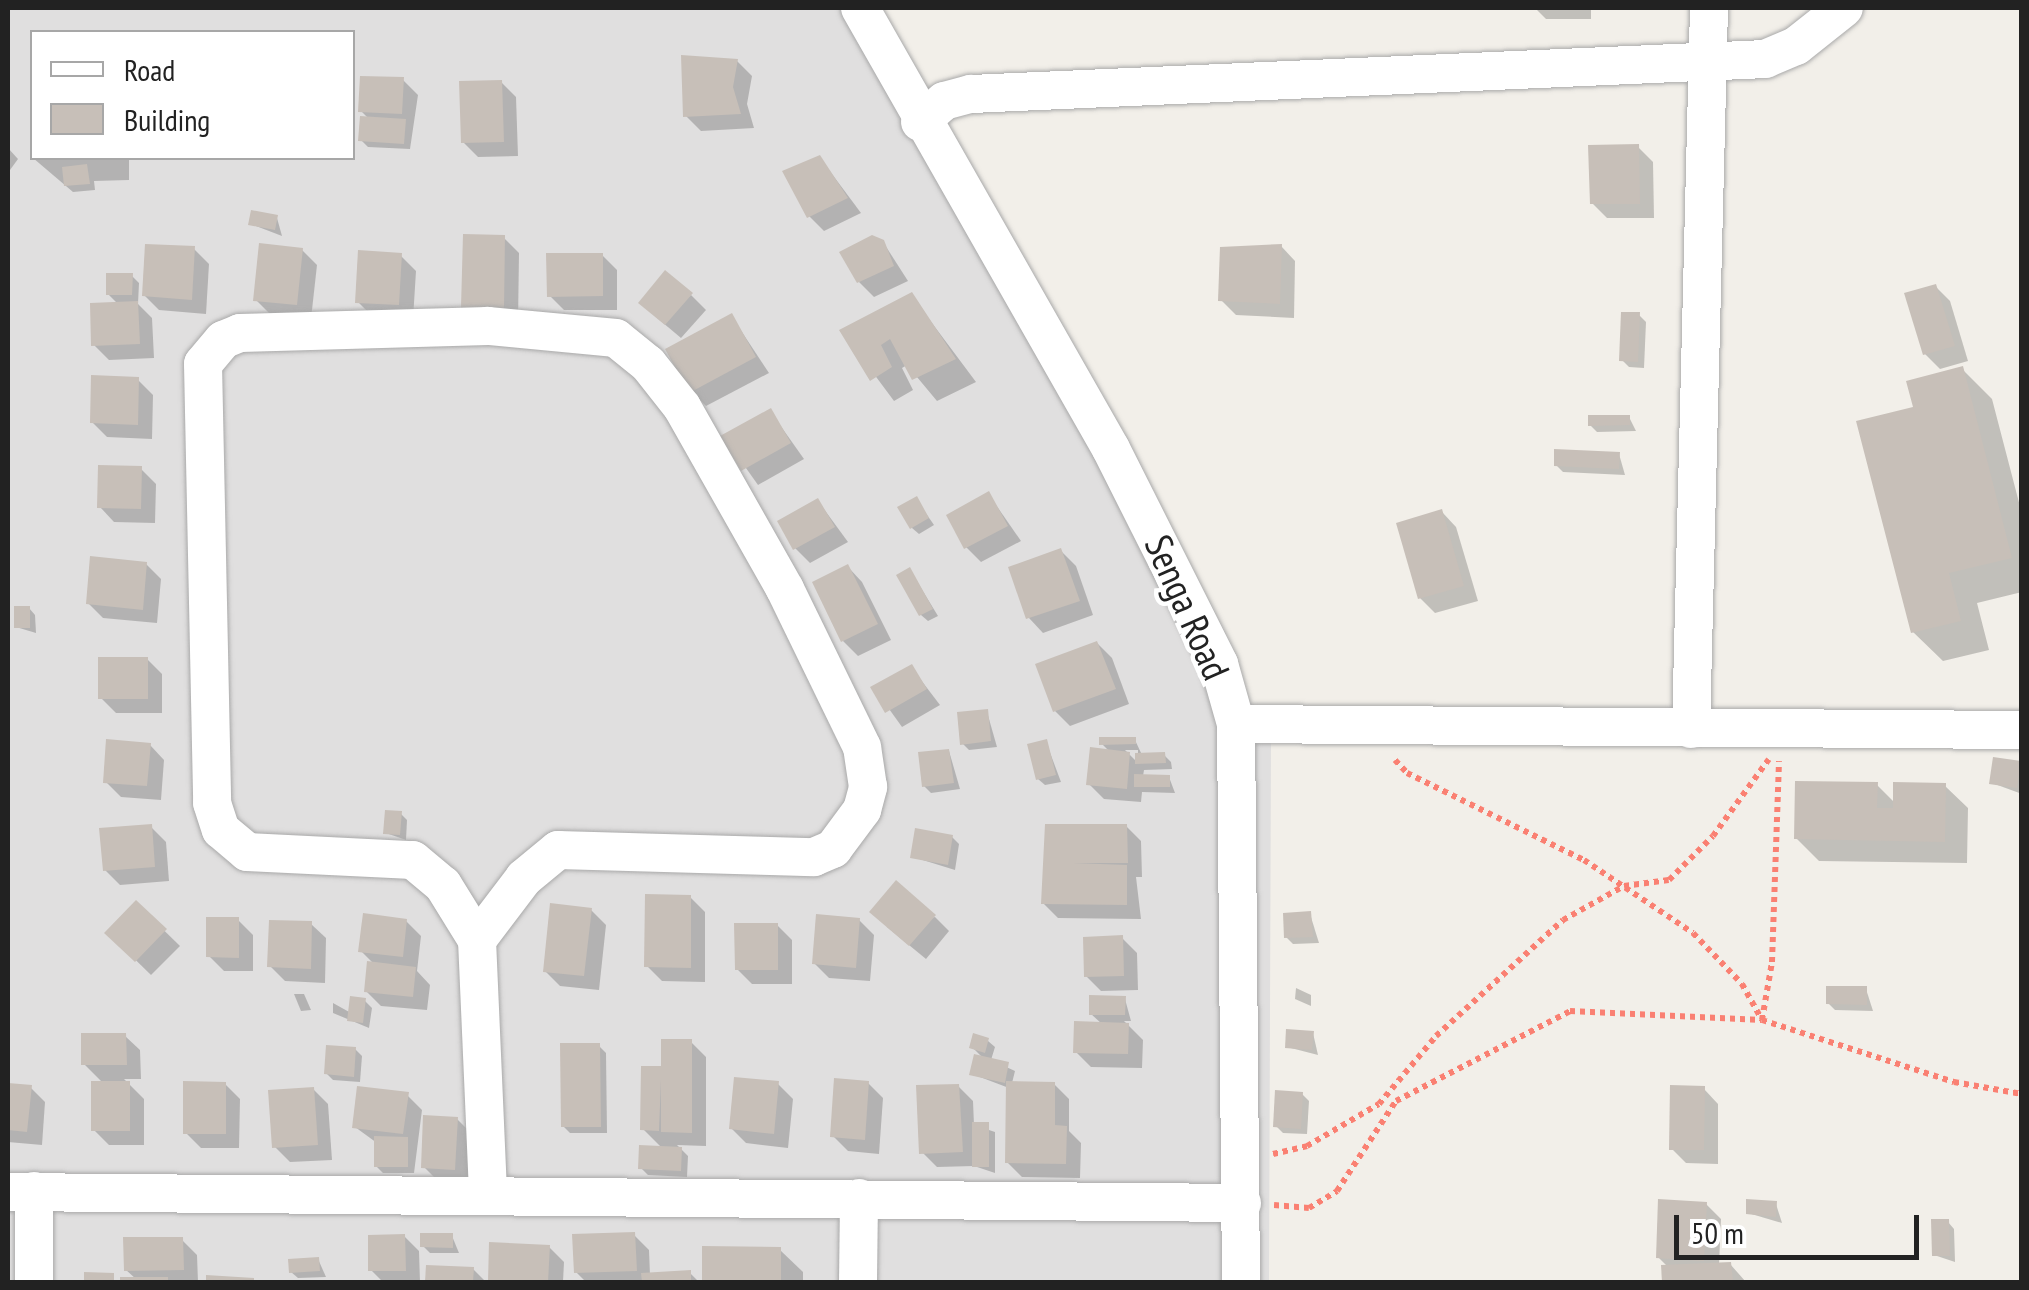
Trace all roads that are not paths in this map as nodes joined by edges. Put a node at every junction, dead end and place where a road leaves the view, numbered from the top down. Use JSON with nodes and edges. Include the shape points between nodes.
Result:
{"nodes":[{"id":1,"x":860,"y":8,"type":"edge"},
{"id":2,"x":1708,"y":8,"type":"edge"},
{"id":3,"x":1844,"y":8,"type":"edge"},
{"id":4,"x":1705,"y":64,"type":"junction"},
{"id":5,"x":920,"y":122,"type":"junction"},
{"id":6,"x":1236,"y":724,"type":"junction"},
{"id":7,"x":1691,"y":729,"type":"junction"},
{"id":8,"x":2022,"y":730,"type":"edge"},
{"id":9,"x":477,"y":940,"type":"junction"},
{"id":10,"x":488,"y":1191,"type":"junction"},
{"id":11,"x":21,"y":1192,"type":"edge"},
{"id":12,"x":859,"y":1198,"type":"junction"},
{"id":13,"x":1242,"y":1202,"type":"junction"},
{"id":14,"x":34,"y":1282,"type":"edge"},
{"id":15,"x":858,"y":1282,"type":"edge"},
{"id":16,"x":1241,"y":1282,"type":"edge"}],
"edges":[{"from":1,"to":5,"type":"street","name":"Senga Road"},
{"from":2,"to":4,"type":"street"},
{"from":3,"to":4,"type":"street","via":[[1796,46],[1765,59]]},
{"from":4,"to":5,"type":"street","via":[[971,94],[944,101]]},
{"from":4,"to":7,"type":"street"},
{"from":5,"to":6,"type":"street","name":"Senga Road","via":[[1178,575],[1219,664]]},
{"from":6,"to":7,"type":"street"},
{"from":6,"to":13,"type":"street","name":"Senga Road"},
{"from":7,"to":8,"type":"street","via":[[1780,724]]},
{"from":9,"to":9,"type":"street","via":[[443,884],[413,860],[262,855],[233,844],[221,830],[209,759],[202,386],[210,352],[240,332],[488,326],[616,338],[682,406],[786,588],[862,746],[868,786],[862,810],[833,848],[814,858],[558,850],[524,878]]},
{"from":9,"to":10,"type":"street"},
{"from":10,"to":11,"type":"street"},
{"from":10,"to":12,"type":"street"},
{"from":11,"to":14,"type":"street"},
{"from":12,"to":13,"type":"street"},
{"from":12,"to":15,"type":"street"},
{"from":13,"to":16,"type":"street","name":"Senga Road"}]}
